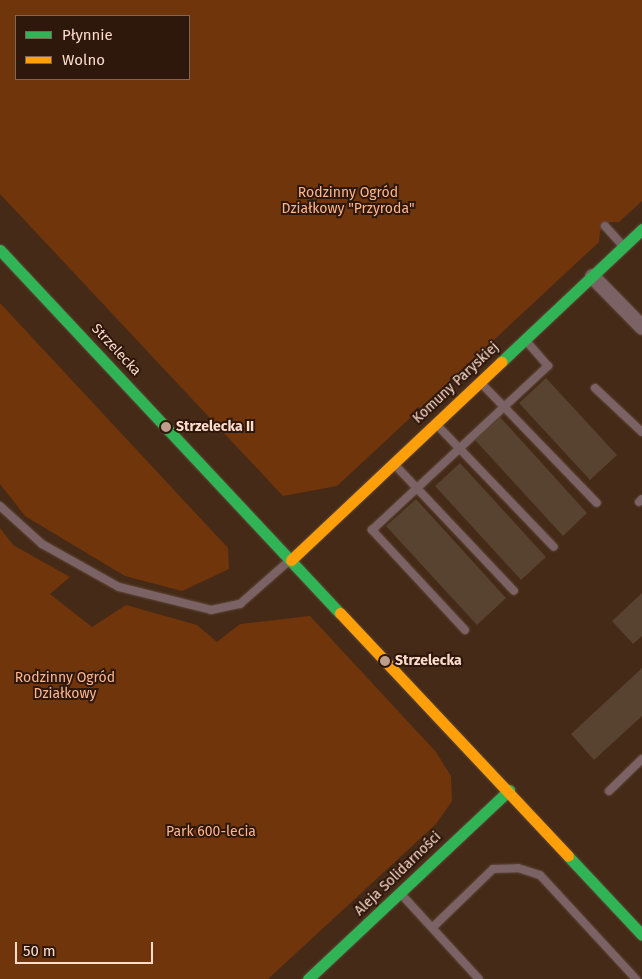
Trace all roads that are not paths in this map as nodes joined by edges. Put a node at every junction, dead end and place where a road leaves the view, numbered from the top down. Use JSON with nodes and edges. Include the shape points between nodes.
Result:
{"nodes":[{"id":1,"x":605,"y":226,"type":"dead end"},
{"id":2,"x":642,"y":229,"type":"edge"},
{"id":3,"x":624,"y":246,"type":"junction"},
{"id":4,"x":0,"y":250,"type":"edge"},
{"id":5,"x":592,"y":276,"type":"junction"},
{"id":6,"x":642,"y":327,"type":"edge"},
{"id":7,"x":524,"y":339,"type":"junction"},
{"id":8,"x":479,"y":382,"type":"junction"},
{"id":9,"x":595,"y":388,"type":"dead end"},
{"id":10,"x":504,"y":407,"type":"junction"},
{"id":11,"x":435,"y":424,"type":"junction"},
{"id":12,"x":642,"y":432,"type":"edge"},
{"id":13,"x":459,"y":448,"type":"junction"},
{"id":14,"x":393,"y":463,"type":"junction"},
{"id":15,"x":417,"y":488,"type":"junction"},
{"id":16,"x":597,"y":503,"type":"dead end"},
{"id":17,"x":0,"y":506,"type":"edge"},
{"id":18,"x":554,"y":547,"type":"dead end"},
{"id":19,"x":291,"y":560,"type":"junction"},
{"id":20,"x":514,"y":591,"type":"dead end"},
{"id":21,"x":465,"y":630,"type":"dead end"},
{"id":22,"x":642,"y":759,"type":"edge"},
{"id":23,"x":508,"y":790,"type":"junction"},
{"id":24,"x":609,"y":791,"type":"dead end"},
{"id":25,"x":400,"y":893,"type":"junction"},
{"id":26,"x":432,"y":928,"type":"junction"},
{"id":27,"x":642,"y":935,"type":"edge"},
{"id":28,"x":308,"y":979,"type":"edge"},
{"id":29,"x":479,"y":979,"type":"edge"},
{"id":30,"x":636,"y":979,"type":"edge"}],
"edges":[{"from":1,"to":3,"type":"lane"},
{"from":2,"to":3,"type":"street","name":"Komuny Paryskiej"},
{"from":3,"to":5,"type":"street","name":"Komuny Paryskiej"},
{"from":4,"to":19,"type":"street","name":"Strzelecka"},
{"from":5,"to":6,"type":"street"},
{"from":5,"to":7,"type":"street","name":"Komuny Paryskiej"},
{"from":7,"to":8,"type":"street","name":"Komuny Paryskiej"},
{"from":7,"to":10,"type":"lane","via":[[548,366]]},
{"from":8,"to":10,"type":"lane"},
{"from":8,"to":11,"type":"street","name":"Komuny Paryskiej"},
{"from":9,"to":12,"type":"lane"},
{"from":10,"to":13,"type":"lane"},
{"from":10,"to":16,"type":"lane"},
{"from":11,"to":13,"type":"lane"},
{"from":11,"to":14,"type":"street","name":"Komuny Paryskiej"},
{"from":13,"to":15,"type":"lane"},
{"from":13,"to":18,"type":"lane"},
{"from":14,"to":15,"type":"lane"},
{"from":14,"to":19,"type":"street","name":"Komuny Paryskiej"},
{"from":15,"to":20,"type":"lane"},
{"from":15,"to":21,"type":"lane","via":[[372,530]]},
{"from":17,"to":19,"type":"lane","via":[[42,544],[76,565],[140,596],[211,610],[240,604]]},
{"from":19,"to":23,"type":"street","name":"Strzelecka"},
{"from":22,"to":24,"type":"lane"},
{"from":23,"to":25,"type":"street","name":"Aleja Solidarności"},
{"from":23,"to":27,"type":"street","name":"Strzelecka"},
{"from":25,"to":26,"type":"lane"},
{"from":25,"to":28,"type":"street","name":"Aleja Solidarności"},
{"from":26,"to":29,"type":"lane"},
{"from":26,"to":30,"type":"lane","via":[[494,869],[518,868],[540,875]]}]}
